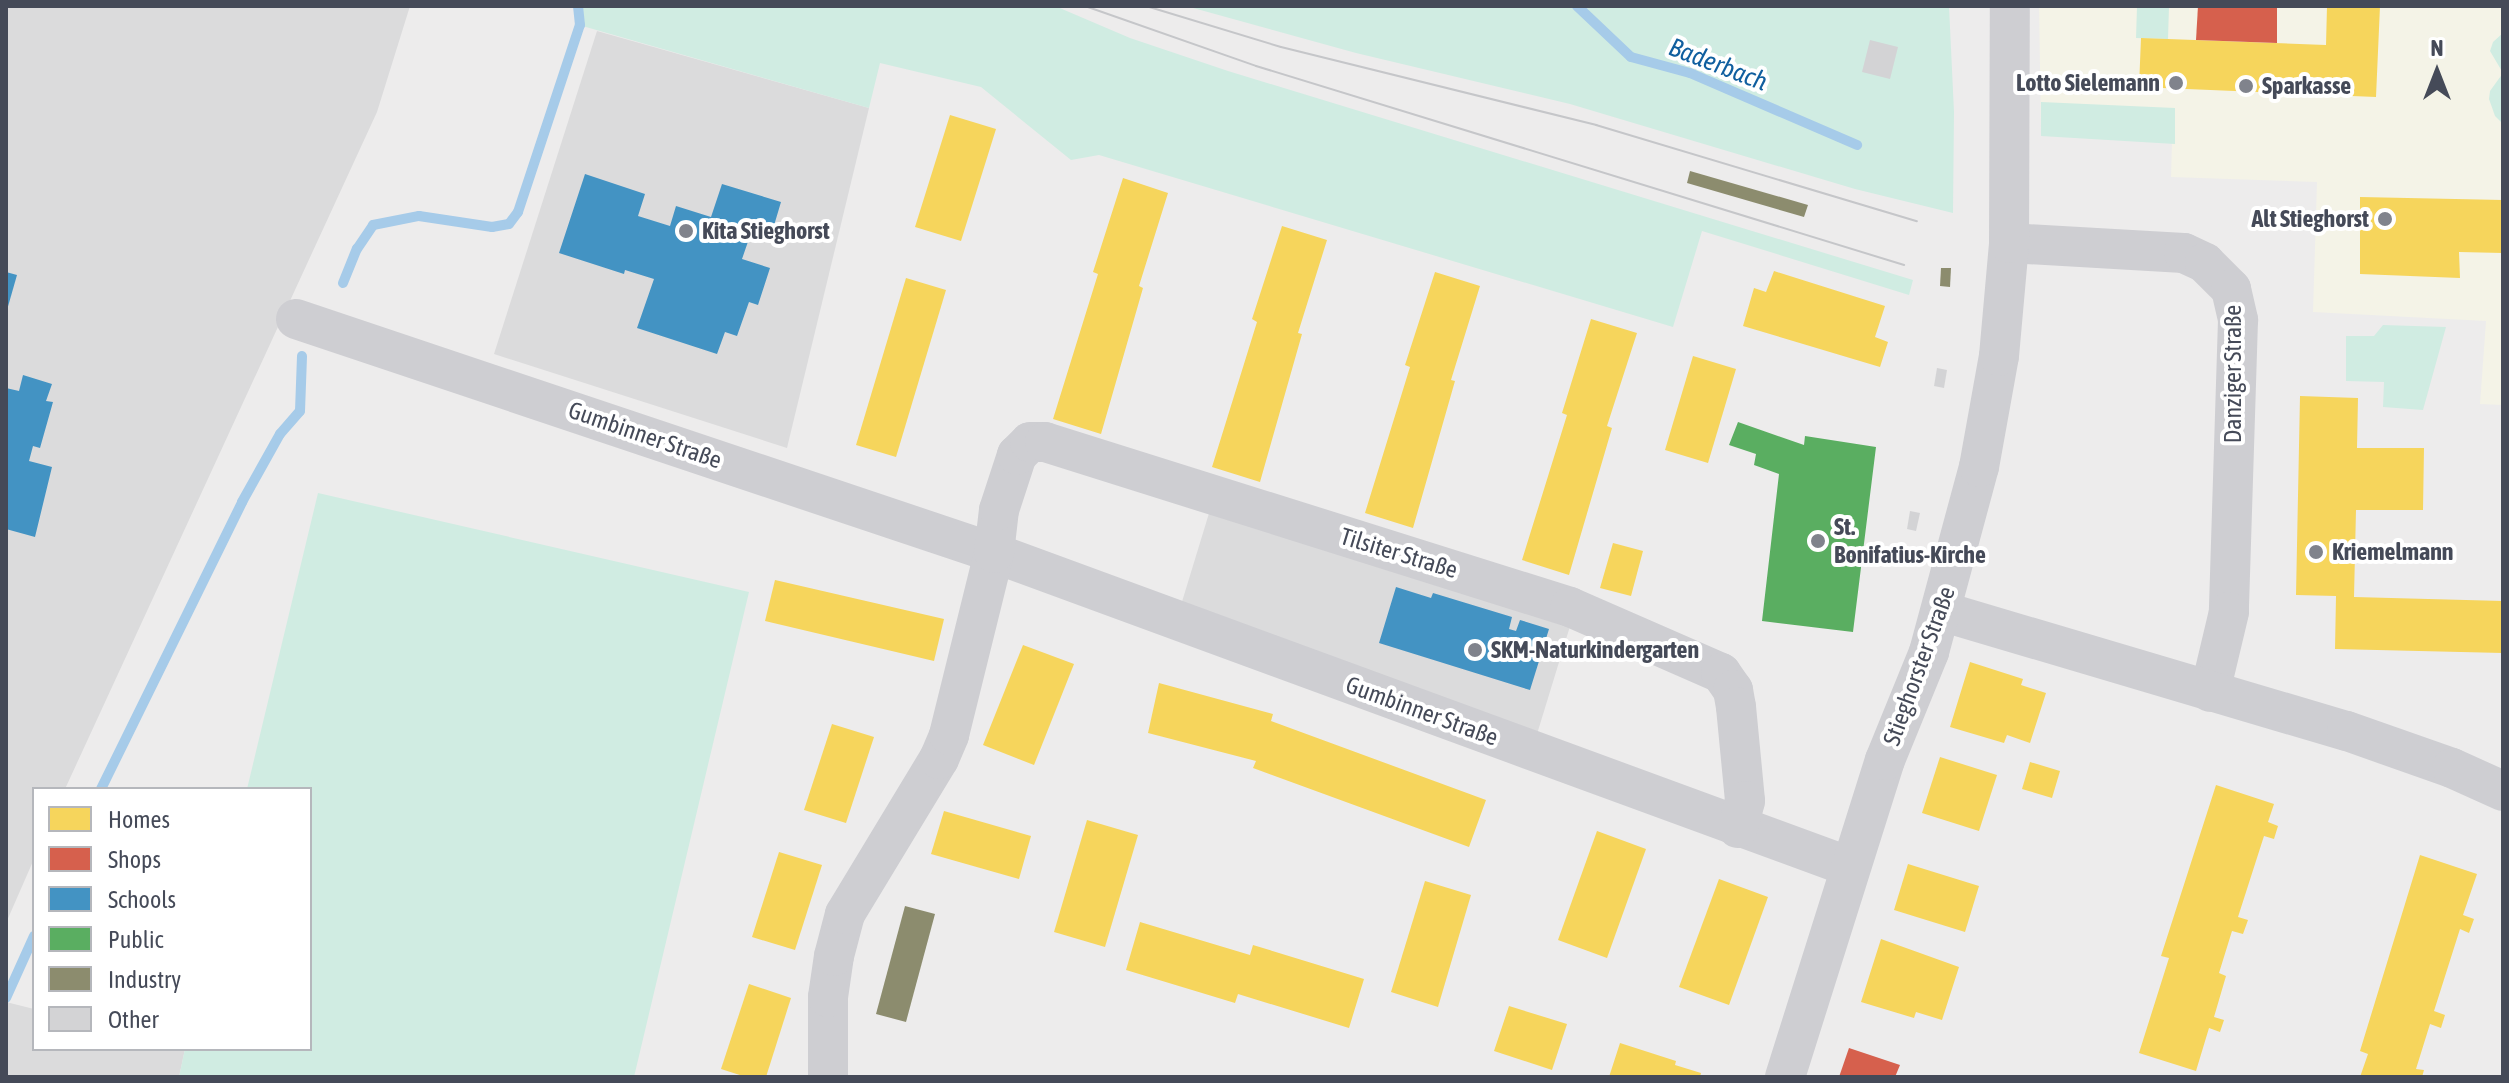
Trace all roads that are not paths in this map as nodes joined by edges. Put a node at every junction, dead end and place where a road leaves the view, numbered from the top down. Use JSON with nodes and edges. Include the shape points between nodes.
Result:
{"nodes":[{"id":1,"x":2010,"y":6,"type":"edge"},
{"id":2,"x":2009,"y":243,"type":"junction"},
{"id":3,"x":296,"y":319,"type":"dead end"},
{"id":4,"x":994,"y":553,"type":"junction"},
{"id":5,"x":1941,"y":611,"type":"junction"},
{"id":6,"x":2210,"y":692,"type":"junction"},
{"id":7,"x":2503,"y":791,"type":"edge"},
{"id":8,"x":1738,"y":828,"type":"junction"},
{"id":9,"x":1850,"y":867,"type":"junction"},
{"id":10,"x":828,"y":1077,"type":"edge"},
{"id":11,"x":1785,"y":1077,"type":"edge"}],
"edges":[{"from":1,"to":2,"type":"street","name":"Stieghorster Straße"},
{"from":2,"to":5,"type":"street","name":"Stieghorster Straße","via":[[1990,413]]},
{"from":2,"to":6,"type":"street","name":"Danziger Straße","via":[[2184,253],[2205,263],[2231,289],[2238,320],[2229,612]]},
{"from":3,"to":4,"type":"street","name":"Gumbinner Straße"},
{"from":4,"to":8,"type":"street","name":"Gumbinner Straße"},
{"from":4,"to":8,"type":"street","name":"Tilsiter Straße","via":[[999,510],[1017,455],[1030,442],[1045,442],[1570,607],[1721,673],[1733,690],[1736,707],[1745,801]]},
{"from":4,"to":10,"type":"street","via":[[949,735],[845,914],[828,997]]},
{"from":5,"to":6,"type":"street"},
{"from":5,"to":9,"type":"street","name":"Stieghorster Straße"},
{"from":6,"to":7,"type":"street","via":[[2347,731]]},
{"from":8,"to":9,"type":"street","name":"Gumbinner Straße"},
{"from":9,"to":11,"type":"street","name":"Stieghorster Straße"}]}
